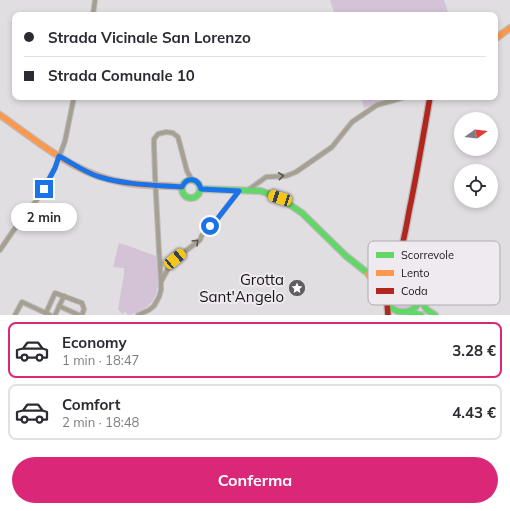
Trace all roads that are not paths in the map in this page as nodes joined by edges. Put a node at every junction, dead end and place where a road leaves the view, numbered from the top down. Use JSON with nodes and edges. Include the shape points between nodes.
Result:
{"nodes":[{"id":1,"x":95,"y":0,"type":"edge"},
{"id":2,"x":93,"y":12,"type":"edge"},
{"id":3,"x":510,"y":28,"type":"edge"},
{"id":4,"x":498,"y":37,"type":"edge"},
{"id":5,"x":73,"y":100,"type":"edge"},
{"id":6,"x":394,"y":100,"type":"edge"},
{"id":7,"x":429,"y":100,"type":"edge"},
{"id":8,"x":0,"y":115,"type":"edge"},
{"id":9,"x":59,"y":156,"type":"junction"},
{"id":10,"x":192,"y":180,"type":"junction"},
{"id":11,"x":182,"y":187,"type":"junction"},
{"id":12,"x":201,"y":189,"type":"junction"},
{"id":13,"x":239,"y":191,"type":"junction"},
{"id":14,"x":247,"y":191,"type":"junction"},
{"id":15,"x":403,"y":241,"type":"edge"},
{"id":16,"x":0,"y":250,"type":"edge"},
{"id":17,"x":365,"y":271,"type":"junction"},
{"id":18,"x":368,"y":272,"type":"edge"},
{"id":19,"x":368,"y":274,"type":"edge"},
{"id":20,"x":161,"y":281,"type":"junction"},
{"id":21,"x":64,"y":296,"type":"junction"},
{"id":22,"x":387,"y":305,"type":"edge"},
{"id":23,"x":389,"y":305,"type":"edge"},
{"id":24,"x":418,"y":305,"type":"edge"},
{"id":25,"x":424,"y":305,"type":"edge"},
{"id":26,"x":60,"y":306,"type":"junction"},
{"id":27,"x":402,"y":313,"type":"edge"},
{"id":28,"x":48,"y":314,"type":"edge"},
{"id":29,"x":16,"y":315,"type":"edge"},
{"id":30,"x":55,"y":315,"type":"edge"},
{"id":31,"x":80,"y":315,"type":"edge"},
{"id":32,"x":138,"y":315,"type":"edge"},
{"id":33,"x":388,"y":315,"type":"edge"},
{"id":34,"x":421,"y":315,"type":"edge"},
{"id":35,"x":435,"y":315,"type":"edge"}],
"edges":[{"from":1,"to":2,"type":"street"},
{"from":3,"to":4,"type":"main road"},
{"from":5,"to":9,"type":"street","via":[[65,141]]},
{"from":14,"to":6,"type":"street","one_way":true,"via":[[266,177],[286,176],[296,172],[332,147],[352,122],[377,105]]},
{"from":7,"to":15,"type":"main road"},
{"from":8,"to":9,"type":"main road"},
{"from":9,"to":11,"type":"main road","via":[[99,177],[133,184]]},
{"from":9,"to":16,"type":"street","via":[[39,197]]},
{"from":10,"to":11,"type":"main road"},
{"from":10,"to":12,"type":"main road","via":[[199,184]]},
{"from":10,"to":20,"type":"street","bridge":true,"via":[[178,137],[166,132],[158,134],[154,139],[154,146]]},
{"from":11,"to":12,"type":"main road","via":[[185,196],[191,198],[197,197]]},
{"from":12,"to":13,"type":"main road"},
{"from":13,"to":14,"type":"main road"},
{"from":20,"to":13,"type":"street","one_way":true,"via":[[175,259],[200,240]]},
{"from":14,"to":17,"type":"main road","via":[[261,191],[280,198],[302,212],[341,252]]},
{"from":17,"to":18,"type":"main road"},
{"from":17,"to":19,"type":"main road"},
{"from":20,"to":32,"type":"street","via":[[160,297],[154,306]]},
{"from":21,"to":26,"type":"street"},
{"from":21,"to":28,"type":"street","via":[[54,293]]},
{"from":21,"to":31,"type":"street","via":[[82,303],[84,309]]},
{"from":22,"to":33,"type":"main road"},
{"from":23,"to":27,"type":"main road"},
{"from":24,"to":27,"type":"main road","via":[[413,310]]},
{"from":25,"to":35,"type":"main road"},
{"from":26,"to":30,"type":"street"},
{"from":26,"to":31,"type":"street"},
{"from":27,"to":34,"type":"main road"},
{"from":28,"to":29,"type":"street","via":[[22,302]]}]}
